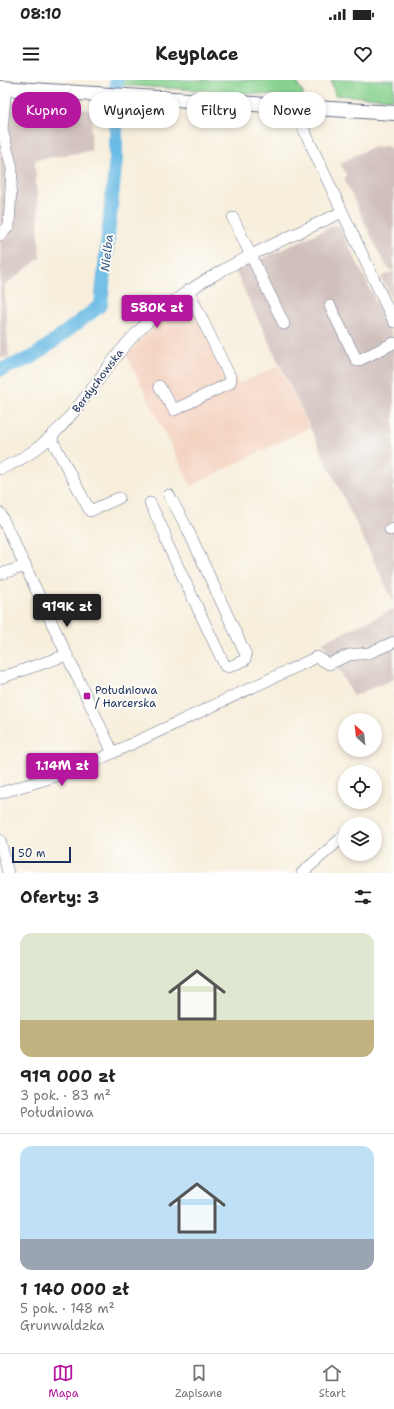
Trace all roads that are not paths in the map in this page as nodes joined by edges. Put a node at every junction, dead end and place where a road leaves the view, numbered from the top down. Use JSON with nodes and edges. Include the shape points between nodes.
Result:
{"nodes":[{"id":1,"x":3,"y":88,"type":"edge"},
{"id":2,"x":259,"y":105,"type":"edge"},
{"id":3,"x":326,"y":109,"type":"edge"},
{"id":4,"x":394,"y":113,"type":"edge"},
{"id":5,"x":303,"y":128,"type":"edge"},
{"id":6,"x":342,"y":212,"type":"junction"},
{"id":7,"x":233,"y":218,"type":"dead end"},
{"id":8,"x":0,"y":235,"type":"edge"},
{"id":9,"x":251,"y":255,"type":"junction"},
{"id":10,"x":188,"y":290,"type":"junction"},
{"id":11,"x":330,"y":306,"type":"dead end"},
{"id":12,"x":394,"y":322,"type":"edge"},
{"id":13,"x":284,"y":324,"type":"dead end"},
{"id":14,"x":394,"y":343,"type":"edge"},
{"id":15,"x":160,"y":386,"type":"dead end"},
{"id":16,"x":51,"y":438,"type":"junction"},
{"id":17,"x":0,"y":469,"type":"edge"},
{"id":18,"x":169,"y":495,"type":"dead end"},
{"id":19,"x":120,"y":498,"type":"dead end"},
{"id":20,"x":150,"y":503,"type":"dead end"},
{"id":21,"x":0,"y":512,"type":"edge"},
{"id":22,"x":26,"y":566,"type":"junction"},
{"id":23,"x":0,"y":574,"type":"edge"},
{"id":24,"x":394,"y":642,"type":"edge"},
{"id":25,"x":67,"y":655,"type":"junction"},
{"id":26,"x":0,"y":678,"type":"edge"},
{"id":27,"x":113,"y":753,"type":"junction"},
{"id":28,"x":0,"y":793,"type":"edge"},
{"id":29,"x":0,"y":840,"type":"edge"},
{"id":30,"x":338,"y":841,"type":"edge"},
{"id":31,"x":8,"y":873,"type":"edge"},
{"id":32,"x":302,"y":873,"type":"edge"}],
"edges":[{"from":1,"to":2,"type":"main road"},
{"from":1,"to":8,"type":"street","via":[[2,130],[12,168],[9,226]]},
{"from":3,"to":4,"type":"main road"},
{"from":5,"to":6,"type":"street"},
{"from":6,"to":9,"type":"street","name":"Berdychowska"},
{"from":6,"to":12,"type":"street"},
{"from":7,"to":9,"type":"street"},
{"from":9,"to":10,"type":"street","name":"Berdychowska"},
{"from":9,"to":13,"type":"street"},
{"from":10,"to":15,"type":"street","via":[[231,379],[230,383],[174,410]]},
{"from":10,"to":16,"type":"street","name":"Berdychowska","via":[[134,335]]},
{"from":11,"to":14,"type":"street","via":[[357,360]]},
{"from":16,"to":17,"type":"street","name":"Berdychowska","via":[[18,461]]},
{"from":16,"to":19,"type":"street","via":[[90,511]]},
{"from":18,"to":20,"type":"street","via":[[187,528],[246,656],[245,660],[229,667],[225,666]]},
{"from":21,"to":22,"type":"street"},
{"from":22,"to":23,"type":"street"},
{"from":22,"to":25,"type":"street"},
{"from":24,"to":27,"type":"street","via":[[369,653],[349,655],[329,664],[317,657]]},
{"from":25,"to":26,"type":"street"},
{"from":25,"to":27,"type":"street"},
{"from":27,"to":28,"type":"street","via":[[70,772]]},
{"from":29,"to":31,"type":"street"},
{"from":30,"to":32,"type":"street"}]}
